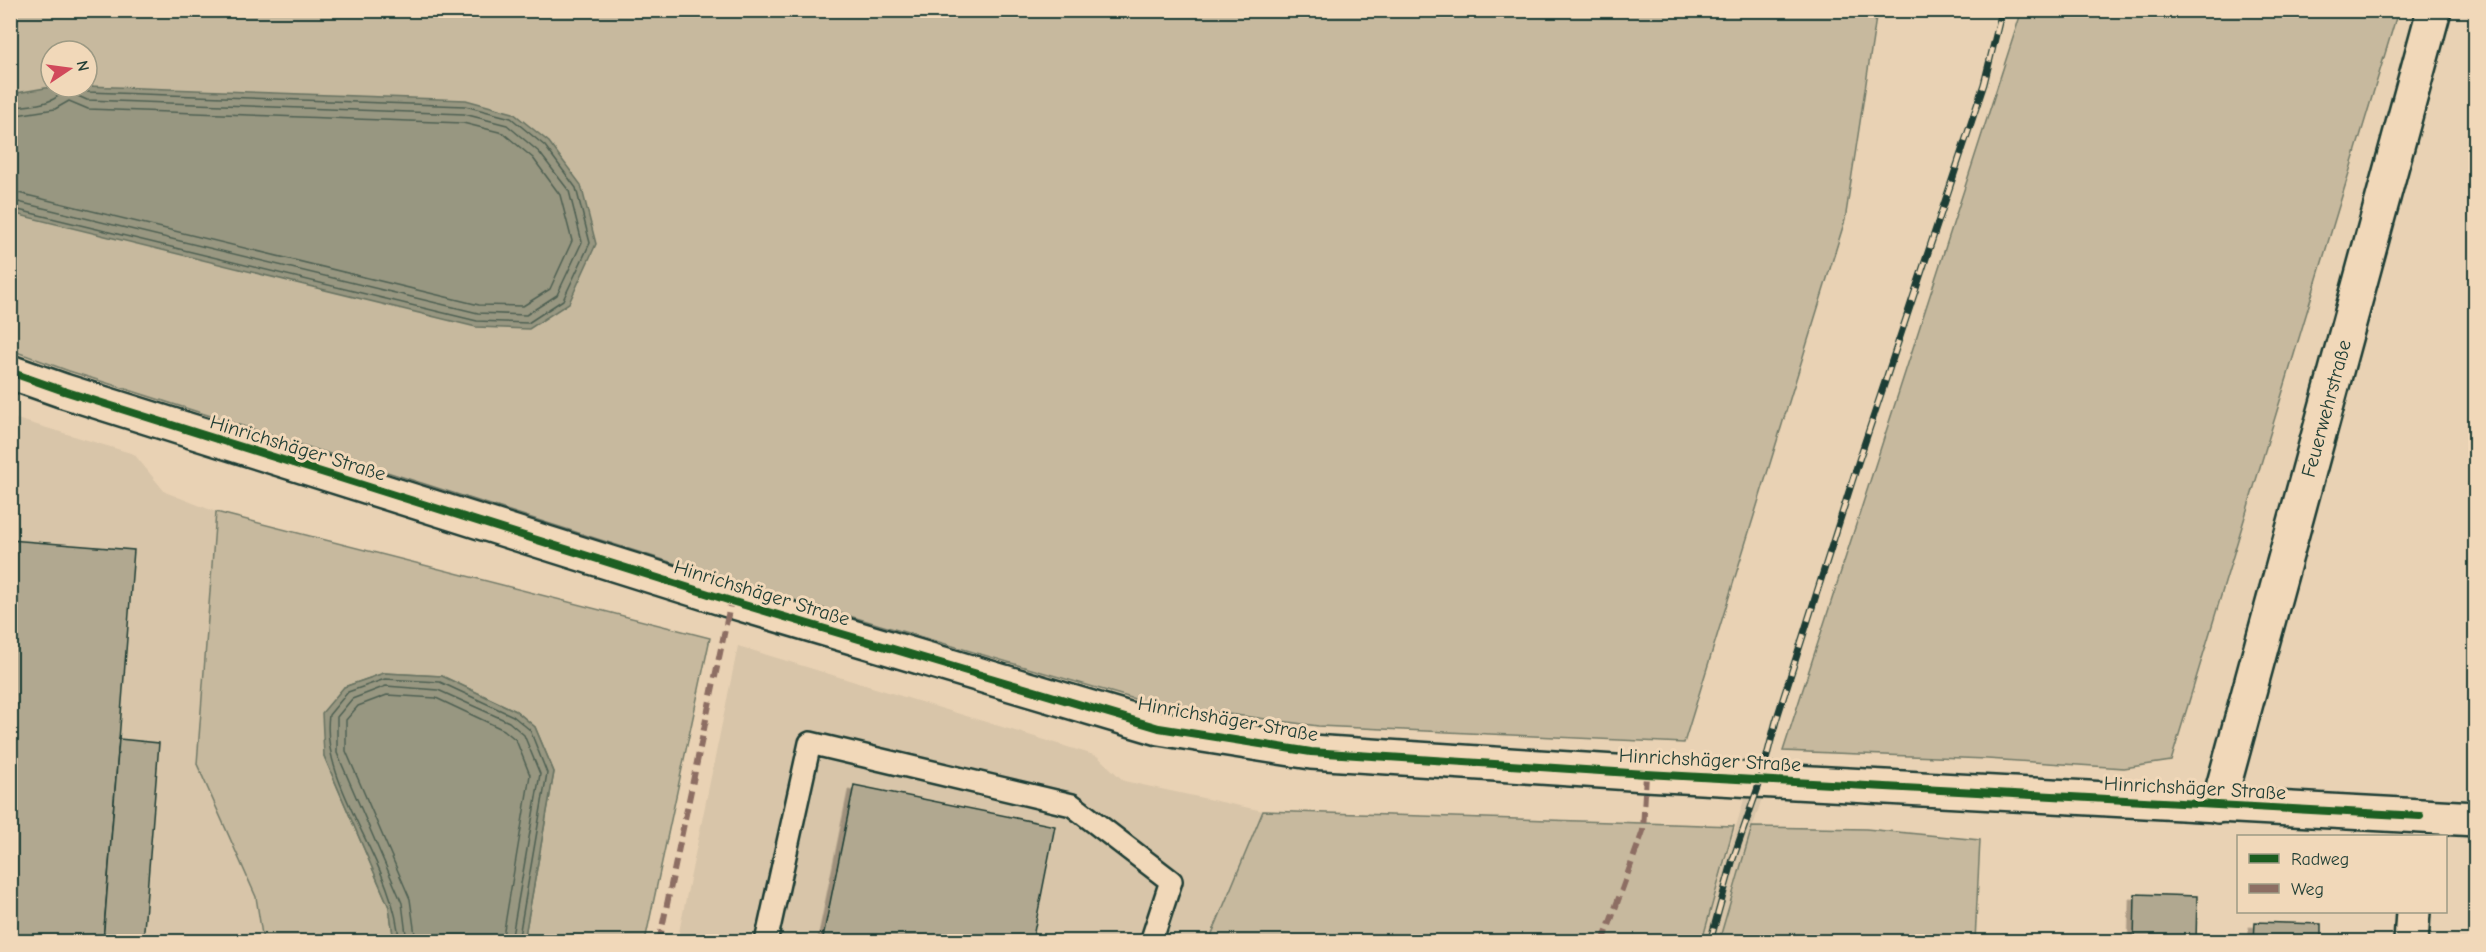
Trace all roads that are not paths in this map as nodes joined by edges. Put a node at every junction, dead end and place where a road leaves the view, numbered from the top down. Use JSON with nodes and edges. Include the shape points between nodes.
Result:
{"nodes":[{"id":1,"x":2434,"y":10,"type":"edge"},
{"id":2,"x":10,"y":372,"type":"edge"},
{"id":3,"x":2218,"y":806,"type":"junction"},
{"id":4,"x":2475,"y":819,"type":"edge"},
{"id":5,"x":2419,"y":826,"type":"edge"},
{"id":6,"x":2413,"y":913,"type":"edge"},
{"id":7,"x":766,"y":942,"type":"edge"},
{"id":8,"x":1151,"y":942,"type":"edge"},
{"id":9,"x":2411,"y":942,"type":"edge"}],
"edges":[{"from":1,"to":3,"type":"main road","name":"Feuerwehrstraße"},
{"from":2,"to":3,"type":"main road","name":"Hinrichshäger Straße","via":[[742,604],[1159,728],[1311,752]]},
{"from":3,"to":5,"type":"main road","name":"Hinrichshäger Straße"},
{"from":4,"to":5,"type":"main road","name":"Hinrichshäger Straße"},
{"from":6,"to":9,"type":"main road"},
{"from":7,"to":8,"type":"lane","via":[[810,743],[1072,806],[1171,880]]}]}
